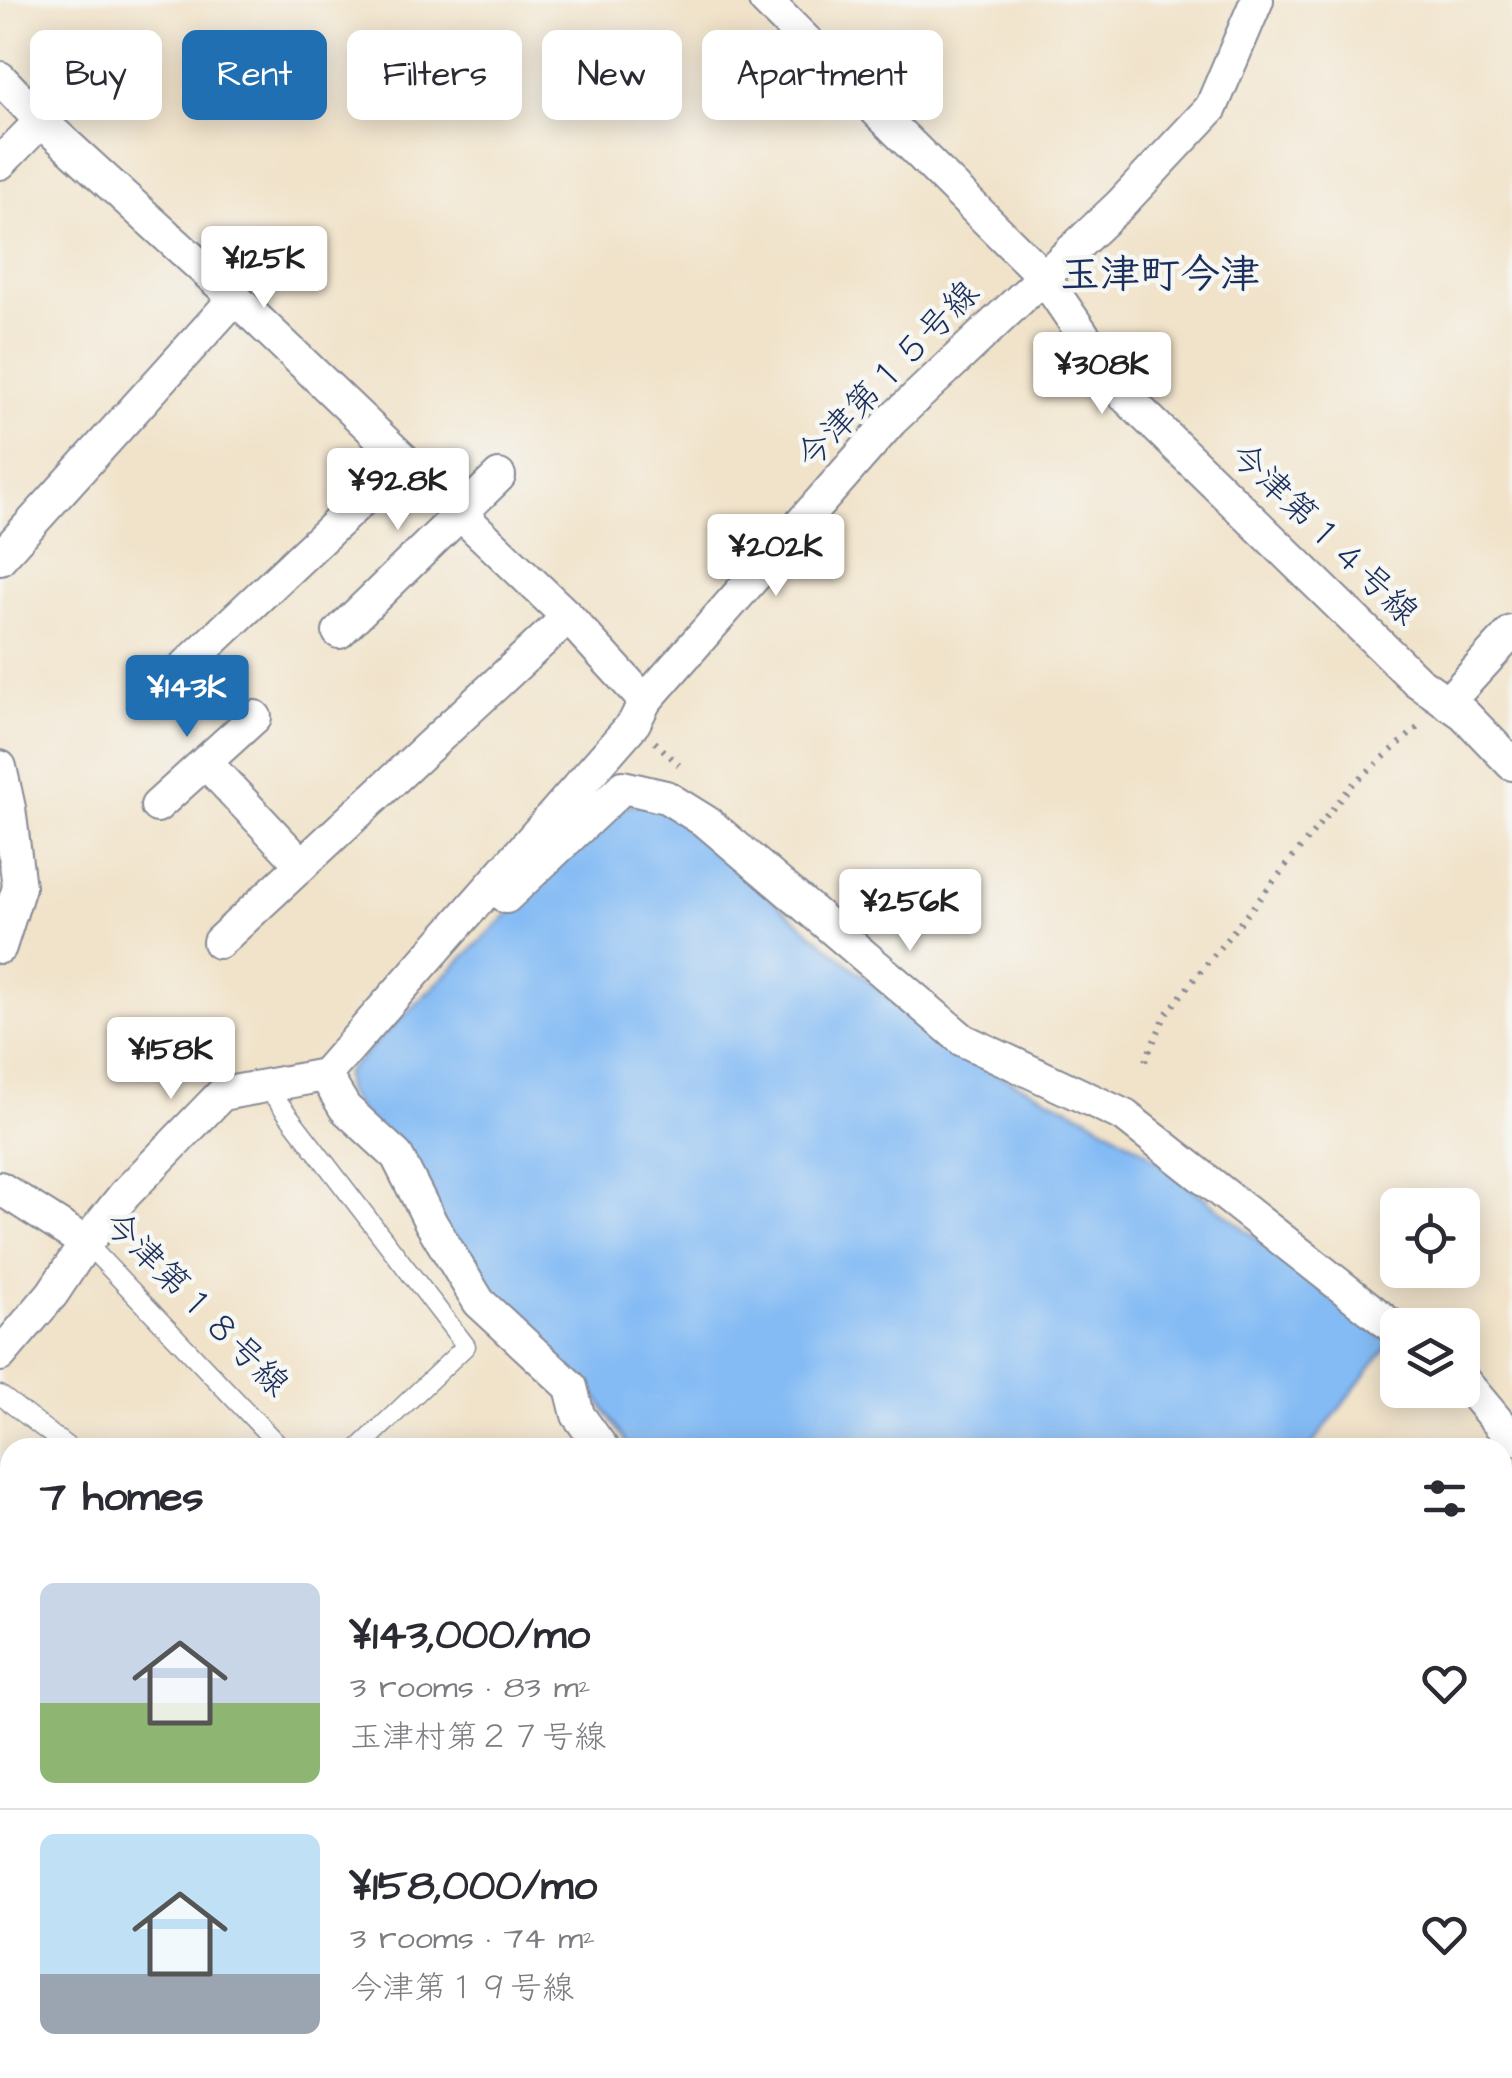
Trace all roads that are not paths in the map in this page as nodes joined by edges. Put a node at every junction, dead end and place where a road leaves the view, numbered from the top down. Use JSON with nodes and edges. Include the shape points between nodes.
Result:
{"nodes":[{"id":1,"x":765,"y":0,"type":"edge"},
{"id":2,"x":1257,"y":0,"type":"edge"},
{"id":3,"x":0,"y":78,"type":"edge"},
{"id":4,"x":41,"y":121,"type":"junction"},
{"id":5,"x":0,"y":163,"type":"edge"},
{"id":6,"x":1043,"y":276,"type":"junction"},
{"id":7,"x":235,"y":298,"type":"junction"},
{"id":8,"x":404,"y":460,"type":"junction"},
{"id":9,"x":499,"y":476,"type":"dead end"},
{"id":10,"x":462,"y":514,"type":"junction"},
{"id":11,"x":0,"y":558,"type":"edge"},
{"id":12,"x":568,"y":617,"type":"junction"},
{"id":13,"x":339,"y":632,"type":"dead end"},
{"id":14,"x":1512,"y":632,"type":"edge"},
{"id":15,"x":154,"y":696,"type":"dead end"},
{"id":16,"x":645,"y":700,"type":"junction"},
{"id":17,"x":1447,"y":702,"type":"junction"},
{"id":18,"x":255,"y":717,"type":"dead end"},
{"id":19,"x":207,"y":764,"type":"junction"},
{"id":20,"x":1512,"y":764,"type":"edge"},
{"id":21,"x":0,"y":767,"type":"edge"},
{"id":22,"x":158,"y":806,"type":"dead end"},
{"id":23,"x":302,"y":865,"type":"junction"},
{"id":24,"x":220,"y":942,"type":"dead end"},
{"id":25,"x":0,"y":947,"type":"edge"},
{"id":26,"x":428,"y":956,"type":"junction"},
{"id":27,"x":325,"y":1075,"type":"junction"},
{"id":28,"x":266,"y":1086,"type":"junction"},
{"id":29,"x":0,"y":1188,"type":"edge"},
{"id":30,"x":86,"y":1243,"type":"junction"},
{"id":31,"x":1380,"y":1317,"type":"edge"},
{"id":32,"x":0,"y":1355,"type":"edge"},
{"id":33,"x":0,"y":1396,"type":"edge"},
{"id":34,"x":1480,"y":1401,"type":"edge"},
{"id":35,"x":56,"y":1438,"type":"edge"},
{"id":36,"x":271,"y":1438,"type":"edge"},
{"id":37,"x":369,"y":1438,"type":"edge"},
{"id":38,"x":589,"y":1438,"type":"edge"},
{"id":39,"x":1511,"y":1438,"type":"edge"}],
"edges":[{"from":1,"to":6,"type":"street","name":"今津第１４号線"},
{"from":2,"to":6,"type":"street","name":"今津第１５号線","via":[[1211,108]]},
{"from":3,"to":4,"type":"street"},
{"from":4,"to":5,"type":"street"},
{"from":4,"to":7,"type":"street"},
{"from":6,"to":16,"type":"street","name":"今津第１５号線","via":[[891,421]]},
{"from":6,"to":17,"type":"street","name":"今津第１４号線","via":[[1124,396]]},
{"from":7,"to":8,"type":"street"},
{"from":7,"to":11,"type":"street"},
{"from":8,"to":10,"type":"street"},
{"from":8,"to":15,"type":"street"},
{"from":9,"to":10,"type":"street"},
{"from":10,"to":12,"type":"street"},
{"from":10,"to":13,"type":"street"},
{"from":12,"to":16,"type":"street"},
{"from":12,"to":23,"type":"street"},
{"from":14,"to":17,"type":"street"},
{"from":16,"to":26,"type":"street","name":"今津第１５号線","via":[[634,723]]},
{"from":17,"to":20,"type":"street","name":"今津第１４号線"},
{"from":18,"to":19,"type":"street"},
{"from":19,"to":22,"type":"street"},
{"from":19,"to":23,"type":"street"},
{"from":21,"to":25,"type":"street","via":[[19,886]]},
{"from":23,"to":24,"type":"street"},
{"from":26,"to":27,"type":"street","name":"今津第１５号線"},
{"from":26,"to":31,"type":"street","via":[[450,952],[623,787],[666,797],[708,823],[963,1040],[1125,1116]]},
{"from":27,"to":28,"type":"street"},
{"from":27,"to":38,"type":"street","via":[[345,1108],[397,1156],[480,1302],[572,1387],[566,1420]]},
{"from":28,"to":30,"type":"street","via":[[222,1094]]},
{"from":28,"to":37,"type":"lane","via":[[466,1346]]},
{"from":29,"to":30,"type":"street","name":"今津第１８号線"},
{"from":30,"to":32,"type":"street"},
{"from":30,"to":36,"type":"lane","name":"今津第１８号線"},
{"from":33,"to":35,"type":"lane"},
{"from":34,"to":39,"type":"street"}]}
